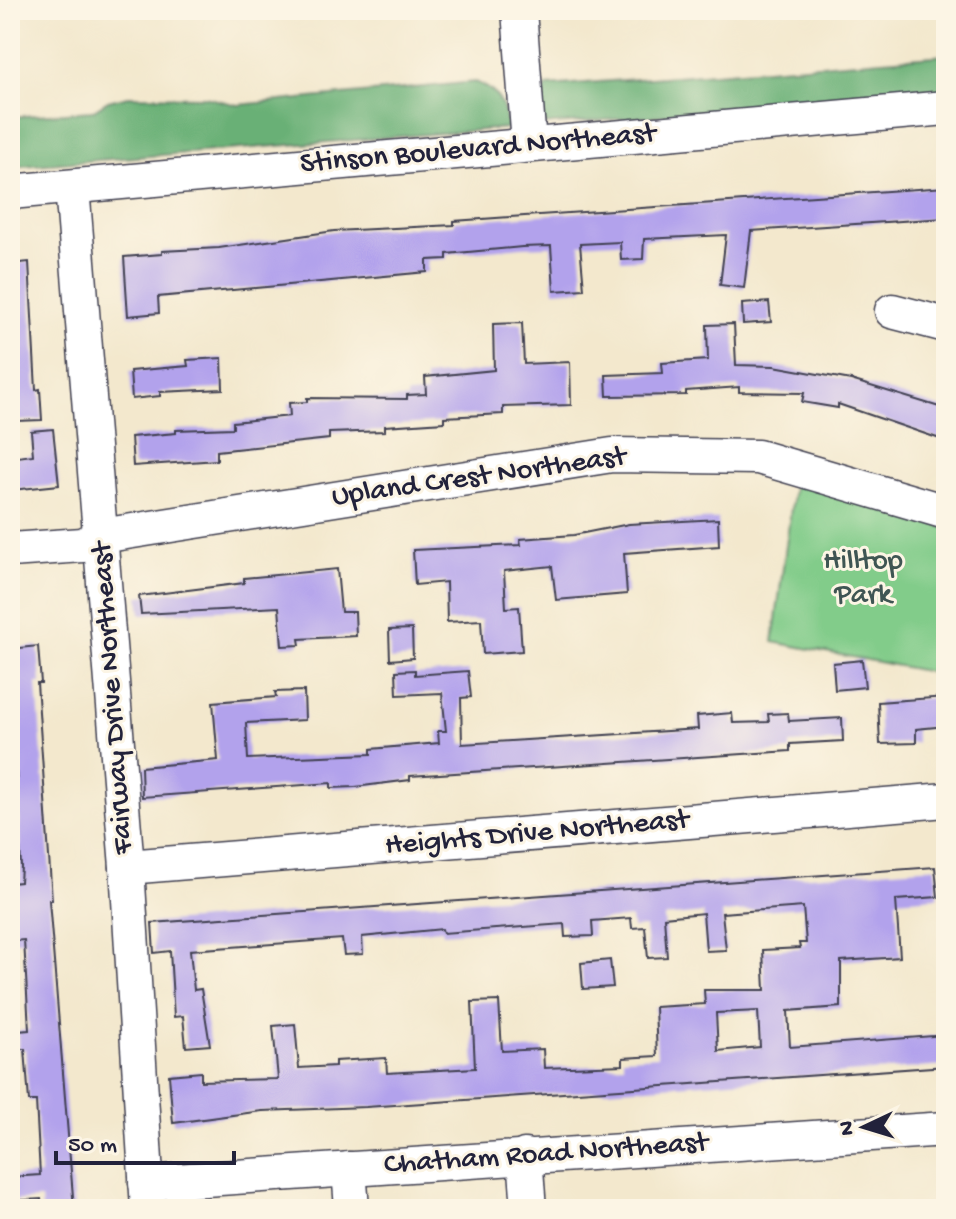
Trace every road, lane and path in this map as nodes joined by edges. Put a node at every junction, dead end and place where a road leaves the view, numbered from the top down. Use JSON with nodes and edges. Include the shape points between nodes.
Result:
{"nodes":[{"id":1,"x":519,"y":10,"type":"edge"},
{"id":2,"x":946,"y":108,"type":"edge"},
{"id":3,"x":529,"y":145,"type":"junction"},
{"id":4,"x":72,"y":187,"type":"junction"},
{"id":5,"x":10,"y":192,"type":"edge"},
{"id":6,"x":892,"y":311,"type":"dead end"},
{"id":7,"x":946,"y":325,"type":"edge"},
{"id":8,"x":946,"y":512,"type":"edge"},
{"id":9,"x":101,"y":536,"type":"junction"},
{"id":10,"x":10,"y":550,"type":"edge"},
{"id":11,"x":946,"y":800,"type":"edge"},
{"id":12,"x":127,"y":867,"type":"junction"},
{"id":13,"x":946,"y":1129,"type":"edge"},
{"id":14,"x":525,"y":1156,"type":"junction"},
{"id":15,"x":349,"y":1169,"type":"junction"},
{"id":16,"x":147,"y":1196,"type":"edge"},
{"id":17,"x":352,"y":1209,"type":"edge"},
{"id":18,"x":529,"y":1209,"type":"edge"}],
"edges":[{"from":1,"to":3,"type":"street"},
{"from":2,"to":3,"type":"street","name":"Stinson Boulevard Northeast"},
{"from":3,"to":4,"type":"street","name":"Stinson Boulevard Northeast"},
{"from":4,"to":5,"type":"street","name":"Stinson Boulevard Northeast"},
{"from":4,"to":9,"type":"street","name":"Fairway Drive Northeast"},
{"from":6,"to":7,"type":"street"},
{"from":8,"to":9,"type":"street","name":"Upland Crest Northeast","via":[[758,457],[612,455]]},
{"from":9,"to":10,"type":"street","name":"Upland Crest Northeast","via":[[83,545]]},
{"from":9,"to":12,"type":"street","name":"Fairway Drive Northeast"},
{"from":11,"to":12,"type":"street","name":"Heights Drive Northeast"},
{"from":12,"to":16,"type":"street","name":"Fairway Drive Northeast"},
{"from":13,"to":14,"type":"street","name":"Chatham Road Northeast"},
{"from":14,"to":15,"type":"street","name":"Chatham Road Northeast"},
{"from":14,"to":18,"type":"street"},
{"from":15,"to":16,"type":"street","name":"Chatham Road Northeast"},
{"from":15,"to":17,"type":"street"}]}
